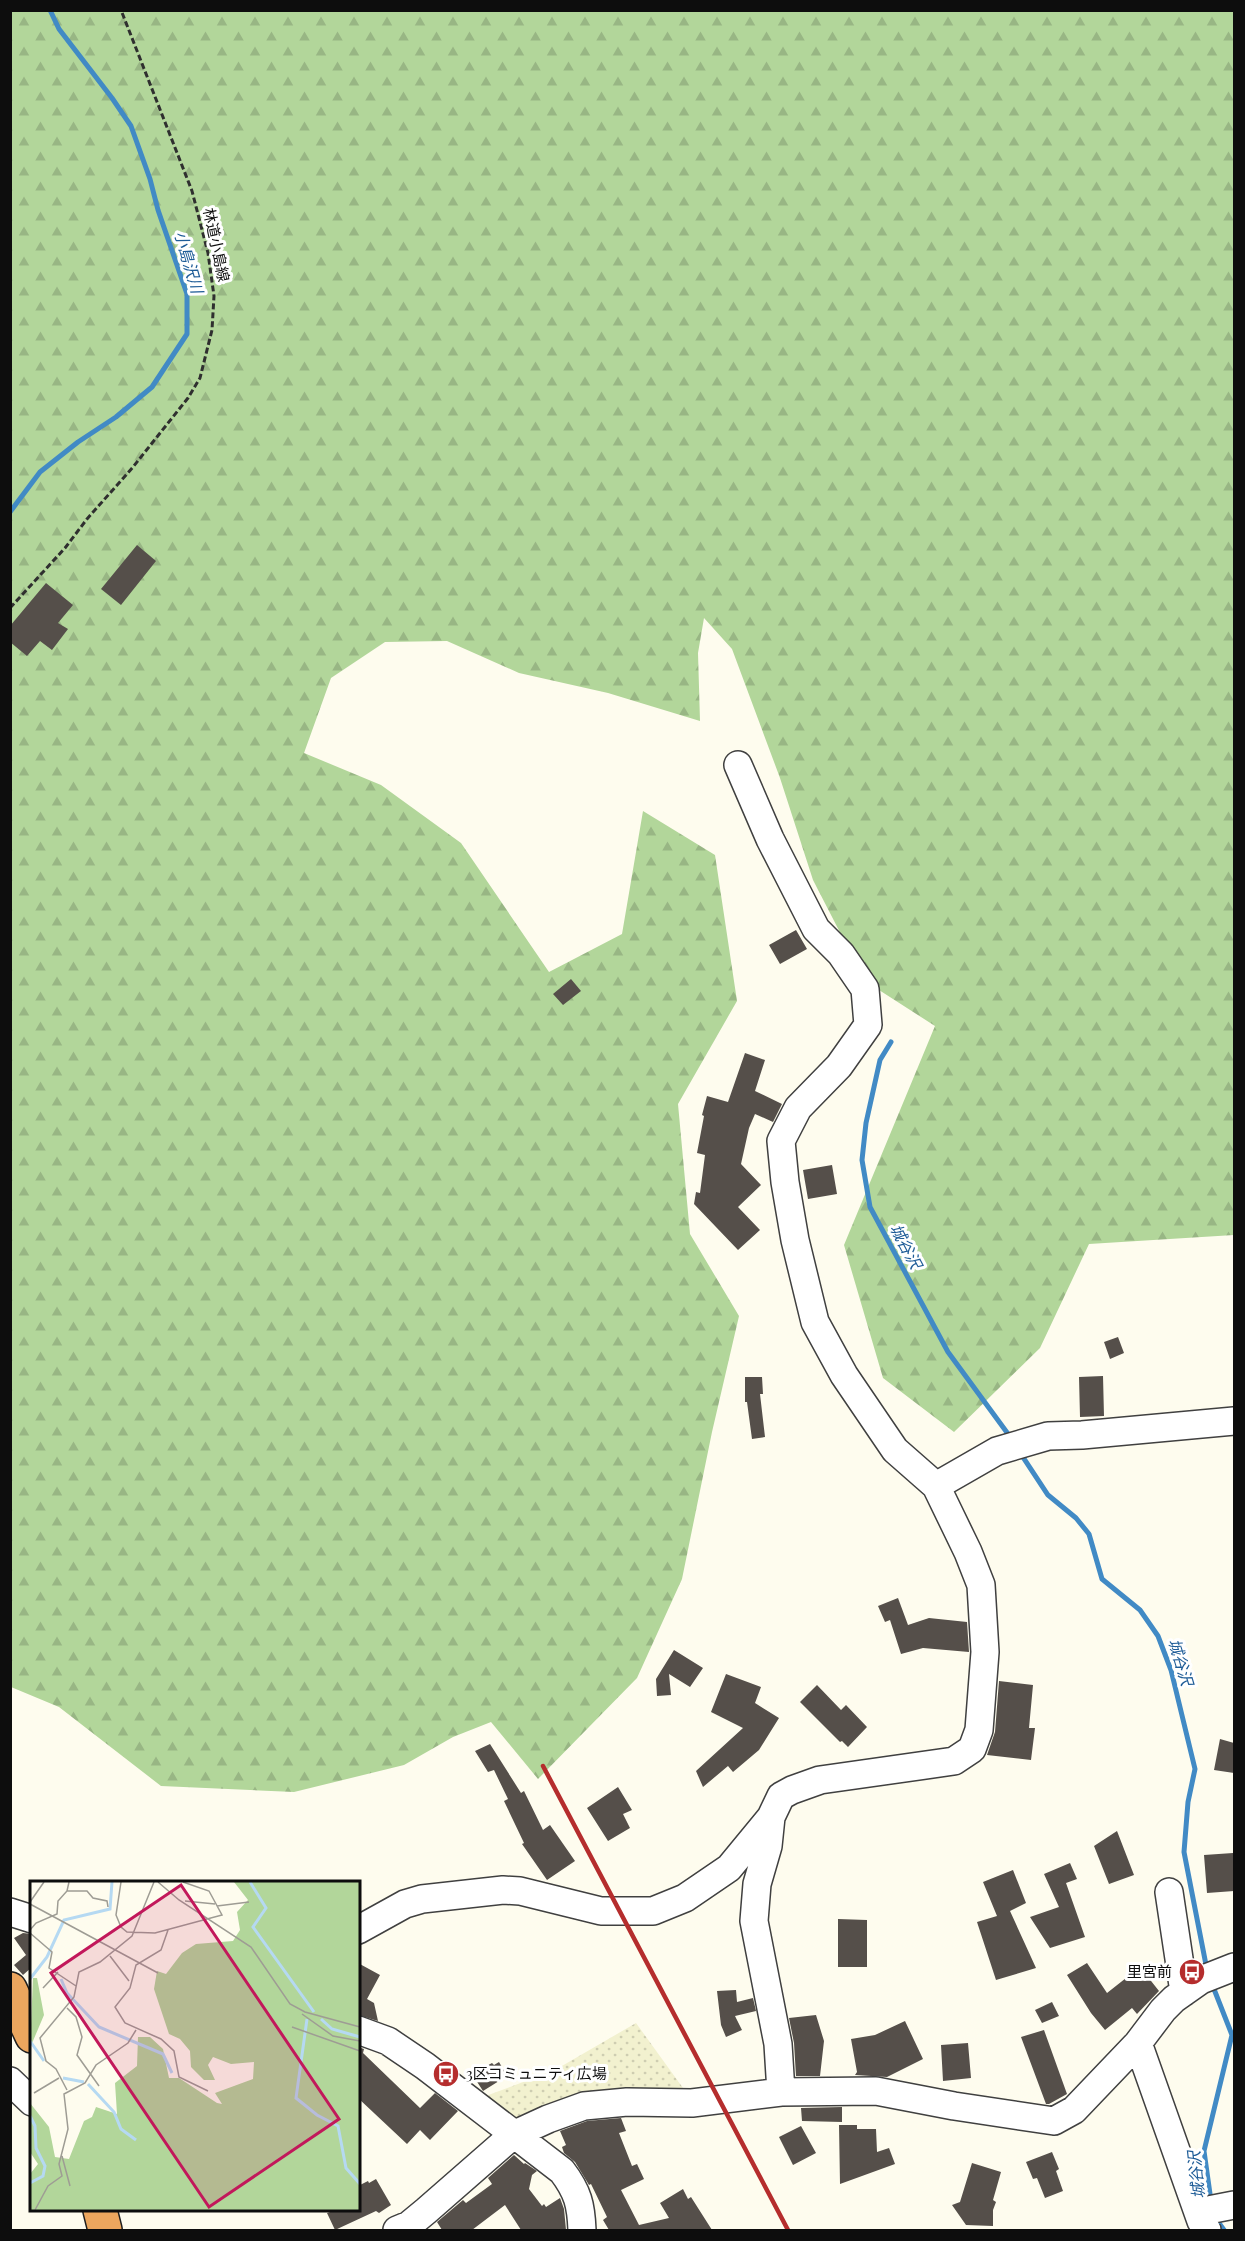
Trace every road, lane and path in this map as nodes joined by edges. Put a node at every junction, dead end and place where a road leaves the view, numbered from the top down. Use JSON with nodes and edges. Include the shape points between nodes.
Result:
{"nodes":[{"id":1,"x":121,"y":10,"type":"edge"},
{"id":2,"x":10,"y":608,"type":"edge"},
{"id":3,"x":738,"y":765,"type":"dead end"},
{"id":4,"x":1234,"y":1421,"type":"edge"},
{"id":5,"x":938,"y":1484,"type":"junction"},
{"id":6,"x":771,"y":1816,"type":"junction"},
{"id":7,"x":1168,"y":1892,"type":"dead end"},
{"id":8,"x":10,"y":1912,"type":"edge"},
{"id":9,"x":30,"y":1918,"type":"edge"},
{"id":10,"x":360,"y":1929,"type":"edge"},
{"id":11,"x":1210,"y":1978,"type":"edge"},
{"id":12,"x":10,"y":1989,"type":"edge"},
{"id":13,"x":360,"y":2031,"type":"edge"},
{"id":14,"x":30,"y":2032,"type":"edge"},
{"id":15,"x":1138,"y":2043,"type":"junction"},
{"id":16,"x":10,"y":2081,"type":"edge"},
{"id":17,"x":781,"y":2091,"type":"junction"},
{"id":18,"x":30,"y":2101,"type":"edge"},
{"id":19,"x":513,"y":2135,"type":"junction"},
{"id":20,"x":1234,"y":2205,"type":"edge"},
{"id":21,"x":100,"y":2211,"type":"edge"},
{"id":22,"x":1202,"y":2218,"type":"edge"},
{"id":23,"x":428,"y":2221,"type":"edge"},
{"id":24,"x":105,"y":2230,"type":"edge"},
{"id":25,"x":397,"y":2230,"type":"edge"},
{"id":26,"x":582,"y":2230,"type":"edge"}],
"edges":[{"from":1,"to":2,"type":"path","name":"林道小島線","via":[[192,191],[208,253],[214,296],[212,330],[200,378],[188,398],[65,548]]},
{"from":3,"to":5,"type":"street","via":[[816,929],[841,954],[865,989],[868,1025],[839,1066],[798,1108],[781,1141],[795,1240],[815,1322],[844,1375],[895,1450]]},
{"from":4,"to":5,"type":"street","via":[[1048,1436],[997,1450]]},
{"from":5,"to":6,"type":"street","via":[[981,1586],[985,1652],[980,1721],[972,1749],[954,1761],[806,1784],[781,1796]]},
{"from":6,"to":10,"type":"street","via":[[729,1868],[684,1898],[653,1911],[601,1911],[503,1890],[422,1899]]},
{"from":6,"to":17,"type":"street","via":[[753,1921],[778,2044]]},
{"from":7,"to":11,"type":"street"},
{"from":8,"to":9,"type":"street"},
{"from":11,"to":15,"type":"street","via":[[1162,2010]]},
{"from":12,"to":14,"type":"highway"},
{"from":13,"to":19,"type":"street","via":[[397,2047]]},
{"from":15,"to":17,"type":"street","via":[[1074,2110],[1053,2121],[876,2091]]},
{"from":15,"to":22,"type":"street"},
{"from":16,"to":18,"type":"street"},
{"from":17,"to":19,"type":"street","via":[[692,2103],[584,2106]]},
{"from":19,"to":23,"type":"street"},
{"from":19,"to":26,"type":"street","via":[[562,2171],[576,2189]]},
{"from":20,"to":22,"type":"street"},
{"from":21,"to":24,"type":"highway"},
{"from":23,"to":25,"type":"street"}]}
